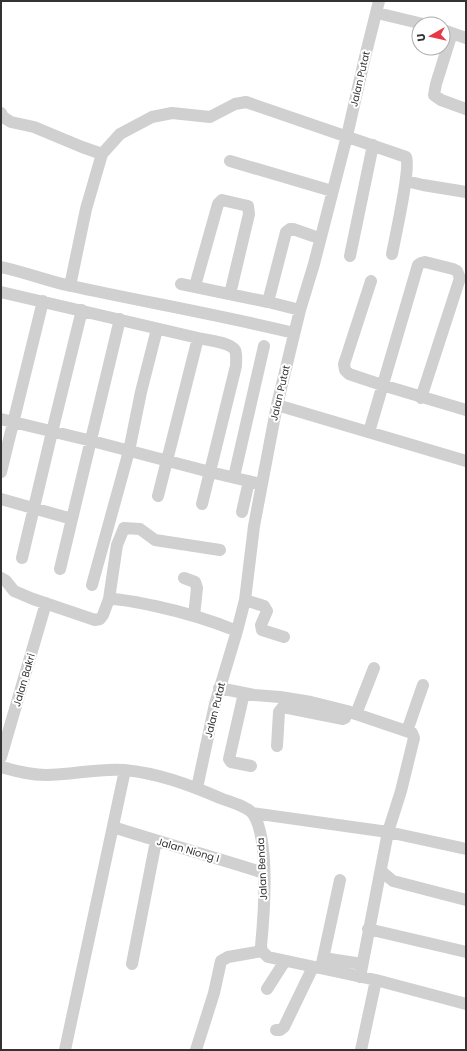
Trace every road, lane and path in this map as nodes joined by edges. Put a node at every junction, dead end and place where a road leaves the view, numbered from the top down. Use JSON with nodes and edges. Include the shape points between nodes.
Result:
{"nodes":[{"id":1,"x":378,"y":7,"type":"edge"},
{"id":2,"x":411,"y":19,"type":"edge"},
{"id":3,"x":451,"y":32,"type":"edge"},
{"id":4,"x":466,"y":38,"type":"edge"},
{"id":5,"x":442,"y":56,"type":"edge"},
{"id":6,"x":466,"y":109,"type":"edge"},
{"id":7,"x":1,"y":113,"type":"edge"},
{"id":8,"x":347,"y":136,"type":"junction"},
{"id":9,"x":373,"y":145,"type":"junction"},
{"id":10,"x":102,"y":154,"type":"junction"},
{"id":11,"x":230,"y":161,"type":"dead end"},
{"id":12,"x":406,"y":181,"type":"junction"},
{"id":13,"x":332,"y":192,"type":"junction"},
{"id":14,"x":466,"y":192,"type":"edge"},
{"id":15,"x":312,"y":236,"type":"dead end"},
{"id":16,"x":392,"y":254,"type":"dead end"},
{"id":17,"x":350,"y":256,"type":"dead end"},
{"id":18,"x":1,"y":267,"type":"edge"},
{"id":19,"x":371,"y":281,"type":"dead end"},
{"id":20,"x":181,"y":284,"type":"dead end"},
{"id":21,"x":70,"y":286,"type":"junction"},
{"id":22,"x":195,"y":286,"type":"junction"},
{"id":23,"x":2,"y":294,"type":"edge"},
{"id":24,"x":230,"y":294,"type":"junction"},
{"id":25,"x":43,"y":301,"type":"junction"},
{"id":26,"x":268,"y":302,"type":"junction"},
{"id":27,"x":82,"y":310,"type":"junction"},
{"id":28,"x":300,"y":310,"type":"junction"},
{"id":29,"x":120,"y":320,"type":"junction"},
{"id":30,"x":157,"y":329,"type":"junction"},
{"id":31,"x":294,"y":333,"type":"junction"},
{"id":32,"x":198,"y":338,"type":"junction"},
{"id":33,"x":264,"y":346,"type":"dead end"},
{"id":34,"x":382,"y":386,"type":"junction"},
{"id":35,"x":421,"y":398,"type":"junction"},
{"id":36,"x":277,"y":405,"type":"junction"},
{"id":37,"x":465,"y":407,"type":"edge"},
{"id":38,"x":7,"y":420,"type":"edge"},
{"id":39,"x":52,"y":432,"type":"junction"},
{"id":40,"x":369,"y":432,"type":"junction"},
{"id":41,"x":92,"y":441,"type":"junction"},
{"id":42,"x":129,"y":451,"type":"junction"},
{"id":43,"x":466,"y":461,"type":"edge"},
{"id":44,"x":168,"y":462,"type":"junction"},
{"id":45,"x":1,"y":472,"type":"edge"},
{"id":46,"x":210,"y":472,"type":"junction"},
{"id":47,"x":234,"y":477,"type":"junction"},
{"id":48,"x":249,"y":481,"type":"junction"},
{"id":49,"x":261,"y":484,"type":"junction"},
{"id":50,"x":158,"y":496,"type":"dead end"},
{"id":51,"x":1,"y":499,"type":"edge"},
{"id":52,"x":202,"y":504,"type":"dead end"},
{"id":53,"x":34,"y":508,"type":"junction"},
{"id":54,"x":242,"y":512,"type":"dead end"},
{"id":55,"x":72,"y":519,"type":"junction"},
{"id":56,"x":220,"y":550,"type":"dead end"},
{"id":57,"x":22,"y":558,"type":"dead end"},
{"id":58,"x":60,"y":568,"type":"dead end"},
{"id":59,"x":1,"y":578,"type":"edge"},
{"id":60,"x":184,"y":578,"type":"dead end"},
{"id":61,"x":92,"y":585,"type":"dead end"},
{"id":62,"x":109,"y":599,"type":"junction"},
{"id":63,"x":245,"y":600,"type":"junction"},
{"id":64,"x":46,"y":603,"type":"junction"},
{"id":65,"x":194,"y":616,"type":"junction"},
{"id":66,"x":237,"y":631,"type":"junction"},
{"id":67,"x":284,"y":637,"type":"dead end"},
{"id":68,"x":374,"y":668,"type":"dead end"},
{"id":69,"x":423,"y":685,"type":"dead end"},
{"id":70,"x":219,"y":688,"type":"junction"},
{"id":71,"x":244,"y":693,"type":"junction"},
{"id":72,"x":352,"y":712,"type":"junction"},
{"id":73,"x":407,"y":731,"type":"junction"},
{"id":74,"x":277,"y":746,"type":"dead end"},
{"id":75,"x":1,"y":756,"type":"edge"},
{"id":76,"x":251,"y":766,"type":"dead end"},
{"id":77,"x":1,"y":767,"type":"edge"},
{"id":78,"x":124,"y":770,"type":"junction"},
{"id":79,"x":197,"y":788,"type":"junction"},
{"id":80,"x":252,"y":813,"type":"junction"},
{"id":81,"x":113,"y":827,"type":"junction"},
{"id":82,"x":388,"y":832,"type":"junction"},
{"id":83,"x":156,"y":841,"type":"junction"},
{"id":84,"x":466,"y":849,"type":"edge"},
{"id":85,"x":382,"y":871,"type":"junction"},
{"id":86,"x":264,"y":873,"type":"junction"},
{"id":87,"x":340,"y":880,"type":"dead end"},
{"id":88,"x":466,"y":900,"type":"edge"},
{"id":89,"x":368,"y":929,"type":"junction"},
{"id":90,"x":262,"y":951,"type":"junction"},
{"id":91,"x":466,"y":952,"type":"edge"},
{"id":92,"x":285,"y":961,"type":"junction"},
{"id":93,"x":132,"y":964,"type":"dead end"},
{"id":94,"x":319,"y":964,"type":"junction"},
{"id":95,"x":362,"y":964,"type":"junction"},
{"id":96,"x":360,"y":977,"type":"junction"},
{"id":97,"x":376,"y":980,"type":"junction"},
{"id":98,"x":267,"y":989,"type":"dead end"},
{"id":99,"x":466,"y":1004,"type":"edge"},
{"id":100,"x":276,"y":1030,"type":"dead end"},
{"id":101,"x":65,"y":1050,"type":"edge"},
{"id":102,"x":196,"y":1050,"type":"edge"},
{"id":103,"x":361,"y":1050,"type":"edge"}],
"edges":[{"from":1,"to":2,"type":"street"},
{"from":1,"to":8,"type":"street","name":"Jalan Putat"},
{"from":3,"to":4,"type":"street"},
{"from":5,"to":6,"type":"street","via":[[434,95]]},
{"from":7,"to":10,"type":"street","via":[[11,122],[34,127]]},
{"from":8,"to":9,"type":"street"},
{"from":8,"to":10,"type":"street","via":[[246,102],[235,104],[210,117],[172,113],[152,117],[120,134]]},
{"from":8,"to":13,"type":"street","name":"Jalan Putat"},
{"from":9,"to":12,"type":"street","via":[[406,157]]},
{"from":9,"to":17,"type":"street"},
{"from":10,"to":21,"type":"street","via":[[86,209]]},
{"from":11,"to":13,"type":"street"},
{"from":12,"to":14,"type":"street"},
{"from":12,"to":16,"type":"street"},
{"from":13,"to":28,"type":"street","name":"Jalan Putat"},
{"from":15,"to":26,"type":"street","via":[[293,229],[286,232]]},
{"from":18,"to":21,"type":"street"},
{"from":19,"to":34,"type":"street","via":[[344,364],[349,374]]},
{"from":20,"to":22,"type":"street"},
{"from":21,"to":31,"type":"street"},
{"from":22,"to":24,"type":"street"},
{"from":22,"to":24,"type":"street","via":[[218,204],[222,200],[248,206],[249,214]]},
{"from":23,"to":25,"type":"street"},
{"from":24,"to":26,"type":"street"},
{"from":25,"to":27,"type":"street"},
{"from":25,"to":38,"type":"street"},
{"from":26,"to":28,"type":"street"},
{"from":27,"to":29,"type":"street"},
{"from":27,"to":39,"type":"street"},
{"from":28,"to":31,"type":"street","name":"Jalan Putat"},
{"from":29,"to":30,"type":"street"},
{"from":29,"to":41,"type":"street"},
{"from":30,"to":32,"type":"street"},
{"from":30,"to":42,"type":"street"},
{"from":31,"to":36,"type":"street","name":"Jalan Putat"},
{"from":32,"to":44,"type":"street"},
{"from":32,"to":46,"type":"street","via":[[226,344],[236,351],[236,366]]},
{"from":33,"to":47,"type":"street"},
{"from":34,"to":35,"type":"street"},
{"from":34,"to":35,"type":"street","via":[[418,265],[425,262],[453,269],[460,278]]},
{"from":34,"to":40,"type":"street"},
{"from":35,"to":37,"type":"street"},
{"from":36,"to":40,"type":"street"},
{"from":36,"to":49,"type":"street","name":"Jalan Putat"},
{"from":38,"to":39,"type":"street"},
{"from":38,"to":45,"type":"street"},
{"from":39,"to":41,"type":"street"},
{"from":39,"to":53,"type":"street"},
{"from":40,"to":43,"type":"street"},
{"from":41,"to":42,"type":"street"},
{"from":41,"to":55,"type":"street"},
{"from":42,"to":44,"type":"street"},
{"from":42,"to":61,"type":"street"},
{"from":44,"to":46,"type":"street"},
{"from":44,"to":50,"type":"street"},
{"from":46,"to":47,"type":"street"},
{"from":46,"to":52,"type":"street"},
{"from":47,"to":48,"type":"street"},
{"from":48,"to":49,"type":"street"},
{"from":48,"to":54,"type":"street"},
{"from":49,"to":63,"type":"street","name":"Jalan Putat"},
{"from":51,"to":53,"type":"street"},
{"from":53,"to":55,"type":"street"},
{"from":53,"to":57,"type":"street"},
{"from":55,"to":58,"type":"street"},
{"from":56,"to":62,"type":"street","via":[[154,540],[140,529],[124,528],[117,545]]},
{"from":59,"to":64,"type":"street","via":[[14,591]]},
{"from":60,"to":65,"type":"street","via":[[195,582],[197,588]]},
{"from":62,"to":64,"type":"street","via":[[100,619],[95,620]]},
{"from":62,"to":65,"type":"street","via":[[140,603]]},
{"from":63,"to":66,"type":"street","name":"Jalan Putat"},
{"from":63,"to":67,"type":"street","via":[[266,608],[261,624],[262,630]]},
{"from":64,"to":75,"type":"street","name":"Jalan Bakri"},
{"from":65,"to":66,"type":"street"},
{"from":66,"to":70,"type":"street","name":"Jalan Putat"},
{"from":68,"to":72,"type":"street"},
{"from":69,"to":73,"type":"street"},
{"from":70,"to":71,"type":"street"},
{"from":70,"to":79,"type":"street","name":"Jalan Putat"},
{"from":71,"to":72,"type":"street","via":[[310,702]]},
{"from":71,"to":76,"type":"street","via":[[229,759],[231,762]]},
{"from":72,"to":73,"type":"street"},
{"from":72,"to":74,"type":"street","via":[[343,719],[283,707],[279,712]]},
{"from":73,"to":82,"type":"street","via":[[412,733],[414,738]]},
{"from":77,"to":78,"type":"street","via":[[46,775]]},
{"from":78,"to":79,"type":"street","via":[[158,776]]},
{"from":78,"to":81,"type":"street"},
{"from":79,"to":80,"type":"street"},
{"from":80,"to":82,"type":"street"},
{"from":80,"to":86,"type":"street","name":"Jalan Benda","via":[[259,827]]},
{"from":81,"to":83,"type":"street","name":"Jalan Niong I"},
{"from":81,"to":101,"type":"street"},
{"from":82,"to":84,"type":"street"},
{"from":82,"to":85,"type":"street"},
{"from":83,"to":86,"type":"street","name":"Jalan Niong I"},
{"from":83,"to":93,"type":"street"},
{"from":85,"to":88,"type":"street","via":[[393,881]]},
{"from":85,"to":89,"type":"street"},
{"from":86,"to":90,"type":"street","name":"Jalan Benda"},
{"from":87,"to":94,"type":"street"},
{"from":89,"to":91,"type":"street"},
{"from":89,"to":95,"type":"street"},
{"from":90,"to":92,"type":"street","via":[[268,957]]},
{"from":90,"to":102,"type":"street","via":[[228,957],[221,961]]},
{"from":92,"to":94,"type":"street"},
{"from":92,"to":98,"type":"street"},
{"from":94,"to":95,"type":"street"},
{"from":94,"to":96,"type":"street"},
{"from":94,"to":100,"type":"street","via":[[284,1027]]},
{"from":95,"to":96,"type":"street"},
{"from":96,"to":97,"type":"street"},
{"from":97,"to":99,"type":"street"},
{"from":97,"to":103,"type":"street"}]}
